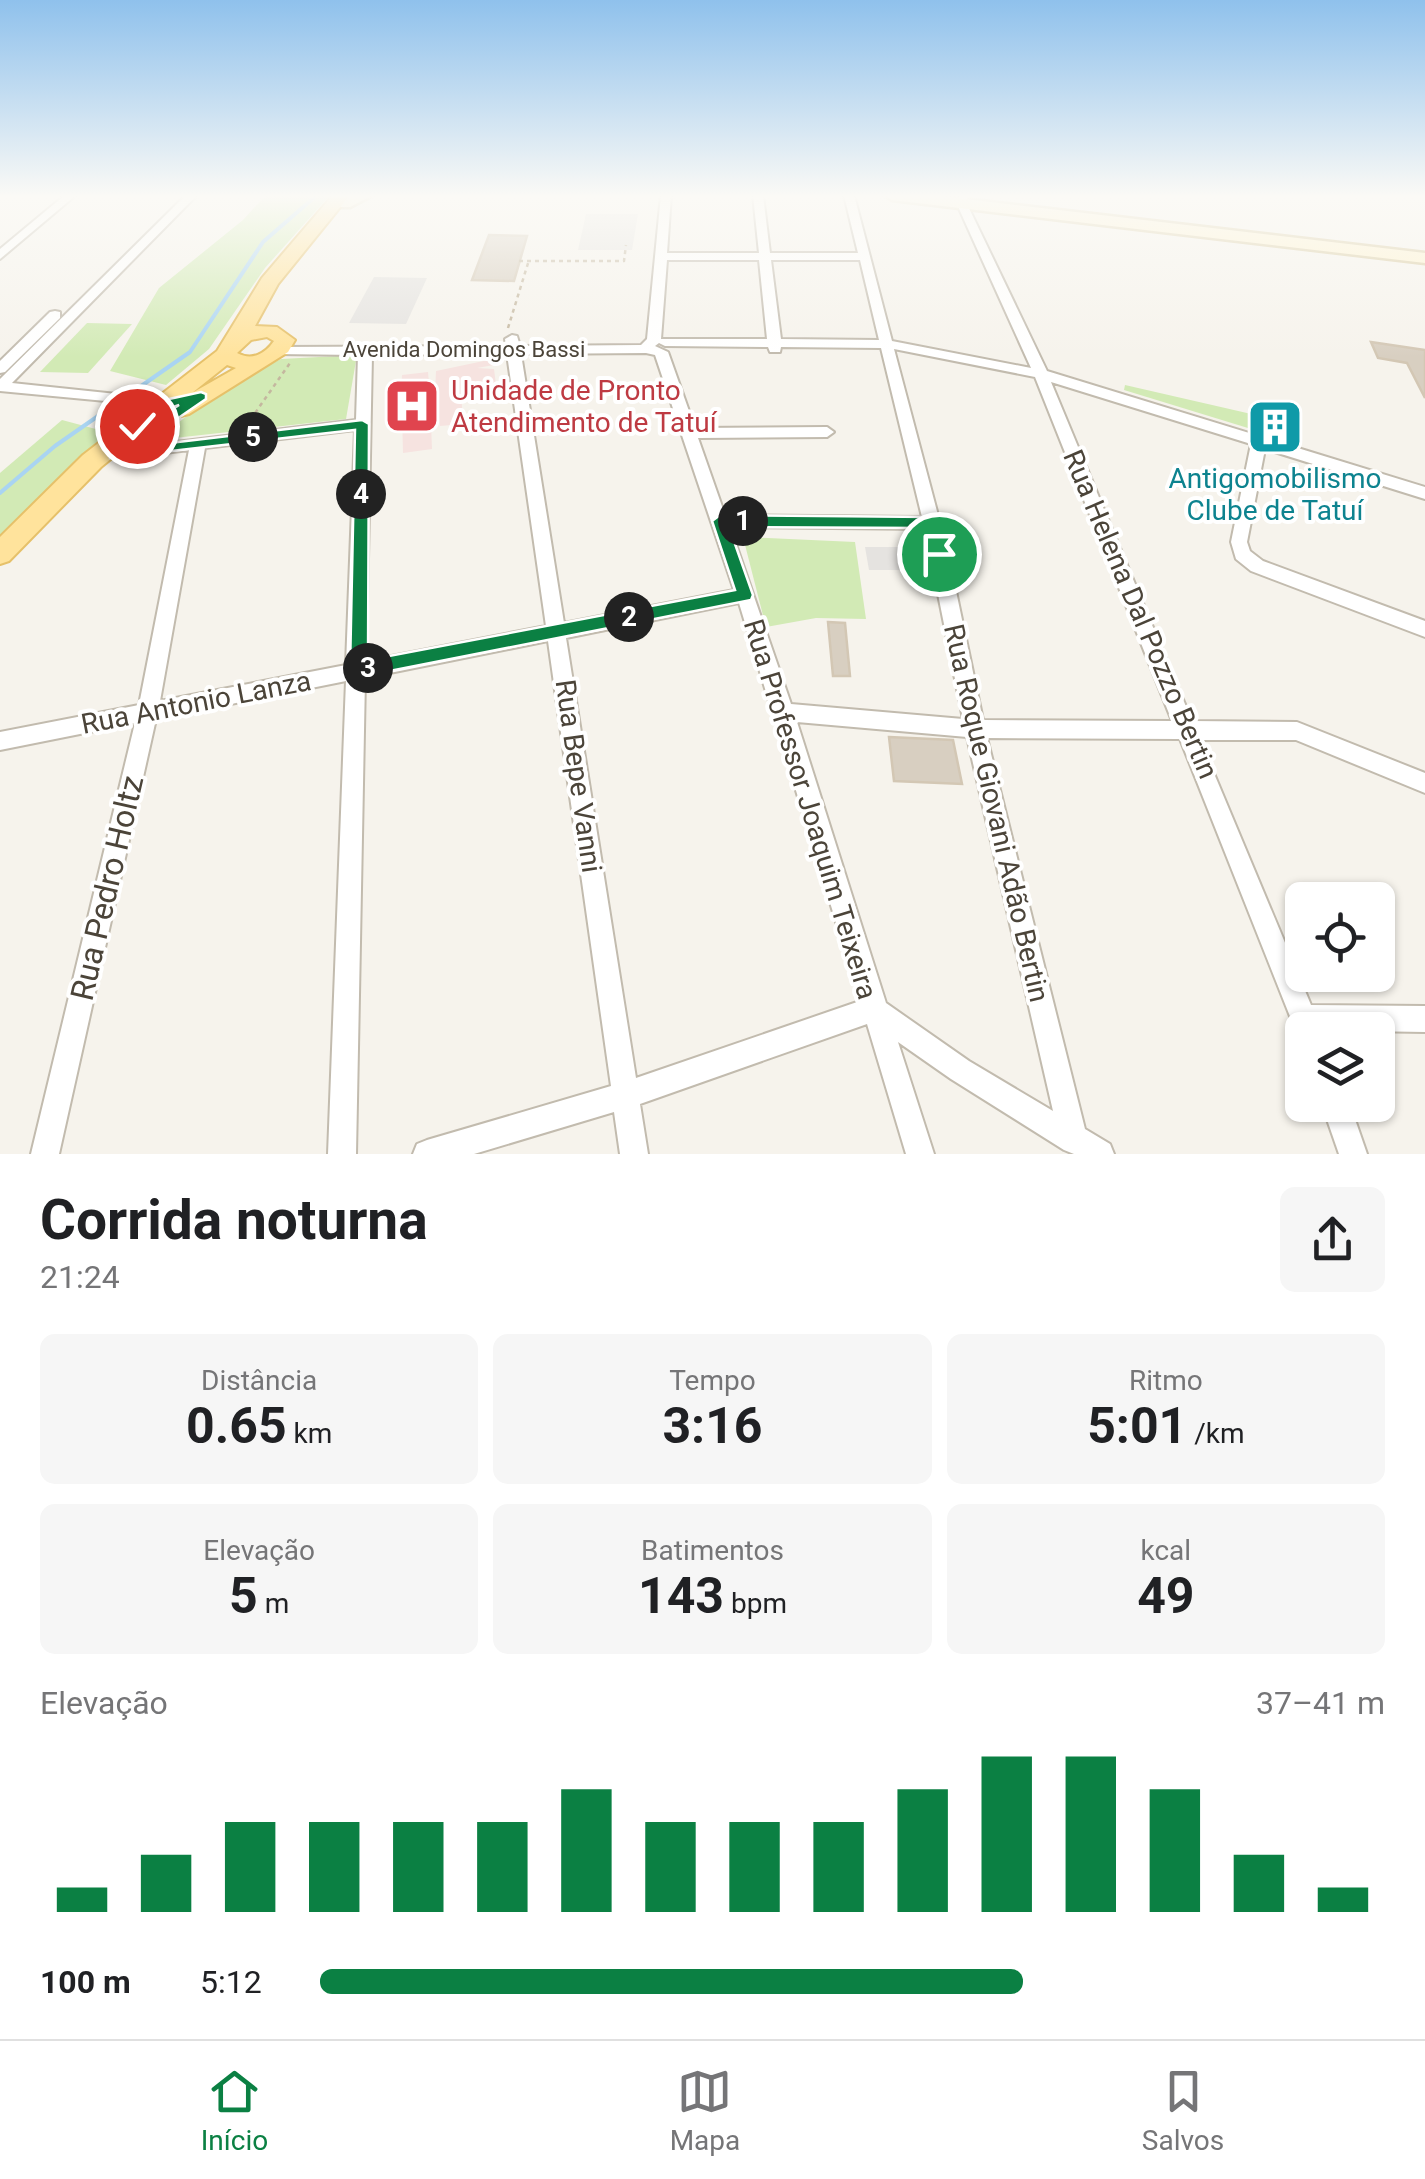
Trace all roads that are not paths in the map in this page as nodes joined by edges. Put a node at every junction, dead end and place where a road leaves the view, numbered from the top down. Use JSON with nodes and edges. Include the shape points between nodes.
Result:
{"nodes":[{"id":1,"x":125,"y":249,"type":"edge"},
{"id":2,"x":137,"y":249,"type":"edge"},
{"id":3,"x":300,"y":249,"type":"edge"},
{"id":4,"x":309,"y":249,"type":"edge"},
{"id":5,"x":659,"y":249,"type":"edge"},
{"id":6,"x":763,"y":249,"type":"edge"},
{"id":7,"x":864,"y":249,"type":"edge"},
{"id":8,"x":984,"y":249,"type":"edge"},
{"id":9,"x":1352,"y":249,"type":"edge"},
{"id":10,"x":658,"y":256,"type":"junction"},
{"id":11,"x":764,"y":257,"type":"junction"},
{"id":12,"x":866,"y":257,"type":"junction"},
{"id":13,"x":1425,"y":258,"type":"edge"},
{"id":14,"x":509,"y":342,"type":"junction"},
{"id":15,"x":774,"y":345,"type":"junction"},
{"id":16,"x":280,"y":346,"type":"junction"},
{"id":17,"x":657,"y":346,"type":"junction"},
{"id":18,"x":232,"y":347,"type":"junction"},
{"id":19,"x":894,"y":348,"type":"junction"},
{"id":20,"x":365,"y":349,"type":"junction"},
{"id":21,"x":1041,"y":374,"type":"junction"},
{"id":22,"x":0,"y":382,"type":"edge"},
{"id":23,"x":201,"y":396,"type":"junction"},
{"id":24,"x":164,"y":404,"type":"junction"},
{"id":25,"x":362,"y":424,"type":"junction"},
{"id":26,"x":828,"y":432,"type":"dead end"},
{"id":27,"x":687,"y":433,"type":"junction"},
{"id":28,"x":1259,"y":440,"type":"junction"},
{"id":29,"x":198,"y":443,"type":"junction"},
{"id":30,"x":115,"y":454,"type":"junction"},
{"id":31,"x":1425,"y":494,"type":"edge"},
{"id":32,"x":720,"y":521,"type":"junction"},
{"id":33,"x":931,"y":522,"type":"junction"},
{"id":34,"x":0,"y":554,"type":"edge"},
{"id":35,"x":0,"y":568,"type":"edge"},
{"id":36,"x":745,"y":595,"type":"junction"},
{"id":37,"x":1425,"y":629,"type":"edge"},
{"id":38,"x":558,"y":631,"type":"junction"},
{"id":39,"x":359,"y":670,"type":"junction"},
{"id":40,"x":148,"y":712,"type":"junction"},
{"id":41,"x":780,"y":712,"type":"junction"},
{"id":42,"x":974,"y":728,"type":"junction"},
{"id":43,"x":1190,"y":732,"type":"junction"},
{"id":44,"x":0,"y":741,"type":"edge"},
{"id":45,"x":1425,"y":783,"type":"edge"},
{"id":46,"x":873,"y":1008,"type":"junction"},
{"id":47,"x":1301,"y":1012,"type":"edge"},
{"id":48,"x":1425,"y":1019,"type":"edge"},
{"id":49,"x":1395,"y":1020,"type":"edge"},
{"id":50,"x":626,"y":1095,"type":"junction"},
{"id":51,"x":1342,"y":1122,"type":"edge"},
{"id":52,"x":1074,"y":1140,"type":"junction"},
{"id":53,"x":45,"y":1154,"type":"edge"},
{"id":54,"x":342,"y":1154,"type":"edge"},
{"id":55,"x":427,"y":1154,"type":"edge"},
{"id":56,"x":634,"y":1154,"type":"edge"},
{"id":57,"x":920,"y":1154,"type":"edge"},
{"id":58,"x":1100,"y":1154,"type":"edge"},
{"id":59,"x":1353,"y":1154,"type":"edge"}],
"edges":[{"from":1,"to":22,"type":"street"},
{"from":2,"to":22,"type":"street"},
{"from":3,"to":18,"type":"main road","via":[[269,282]]},
{"from":4,"to":16,"type":"main road","via":[[276,298]]},
{"from":5,"to":10,"type":"street","name":"Rua Professor Joaquim Teixeira"},
{"from":6,"to":11,"type":"street"},
{"from":7,"to":12,"type":"street","name":"Rua Roque Giovani Adão Bertin"},
{"from":8,"to":21,"type":"street","name":"Rua Helena Dal Pozzo Bertin"},
{"from":9,"to":13,"type":"main road"},
{"from":10,"to":11,"type":"street"},
{"from":10,"to":17,"type":"street","name":"Rua Professor Joaquim Teixeira"},
{"from":11,"to":12,"type":"street"},
{"from":11,"to":15,"type":"street"},
{"from":12,"to":19,"type":"street","name":"Rua Roque Giovani Adão Bertin"},
{"from":14,"to":16,"type":"street","name":"Avenida Domingos Bassi"},
{"from":14,"to":17,"type":"street","name":"Avenida Domingos Bassi"},
{"from":14,"to":20,"type":"street","name":"Avenida Domingos Bassi"},
{"from":14,"to":38,"type":"street","name":"Rua Bepe Vanni"},
{"from":15,"to":17,"type":"street","name":"Avenida Domingos Bassi"},
{"from":15,"to":19,"type":"street","name":"Avenida Domingos Bassi"},
{"from":16,"to":18,"type":"main road","via":[[244,364]]},
{"from":16,"to":20,"type":"street","name":"Avenida Domingos Bassi"},
{"from":16,"to":23,"type":"main road"},
{"from":17,"to":27,"type":"street","name":"Rua Professor Joaquim Teixeira"},
{"from":18,"to":24,"type":"main road"},
{"from":19,"to":21,"type":"street","name":"Avenida Domingos Bassi"},
{"from":19,"to":33,"type":"street","name":"Rua Roque Giovani Adão Bertin"},
{"from":20,"to":25,"type":"street"},
{"from":21,"to":28,"type":"street","name":"Avenida Domingos Bassi"},
{"from":21,"to":43,"type":"street","name":"Rua Helena Dal Pozzo Bertin"},
{"from":22,"to":24,"type":"street"},
{"from":23,"to":24,"type":"main road"},
{"from":23,"to":30,"type":"main road"},
{"from":24,"to":34,"type":"main road","via":[[92,461]]},
{"from":25,"to":29,"type":"street"},
{"from":25,"to":39,"type":"street"},
{"from":26,"to":27,"type":"street"},
{"from":27,"to":32,"type":"street","name":"Rua Professor Joaquim Teixeira"},
{"from":28,"to":31,"type":"street","name":"Avenida Domingos Bassi"},
{"from":28,"to":37,"type":"street","via":[[1242,554],[1256,566]]},
{"from":29,"to":30,"type":"street"},
{"from":29,"to":40,"type":"street","name":"Rua Pedro Holtz"},
{"from":30,"to":35,"type":"main road"},
{"from":32,"to":33,"type":"street"},
{"from":32,"to":36,"type":"street","name":"Rua Professor Joaquim Teixeira"},
{"from":33,"to":42,"type":"street","name":"Rua Roque Giovani Adão Bertin"},
{"from":36,"to":38,"type":"street","name":"Rua Antonio Lanza"},
{"from":36,"to":41,"type":"street","name":"Rua Professor Joaquim Teixeira"},
{"from":38,"to":39,"type":"street","name":"Rua Antonio Lanza"},
{"from":38,"to":50,"type":"street","name":"Rua Bepe Vanni"},
{"from":39,"to":40,"type":"street","name":"Rua Antonio Lanza"},
{"from":39,"to":54,"type":"street"},
{"from":40,"to":44,"type":"street","name":"Rua Antonio Lanza"},
{"from":40,"to":53,"type":"street","name":"Rua Pedro Holtz"},
{"from":41,"to":42,"type":"street"},
{"from":41,"to":46,"type":"street","name":"Rua Professor Joaquim Teixeira"},
{"from":42,"to":43,"type":"street"},
{"from":42,"to":52,"type":"street","name":"Rua Roque Giovani Adão Bertin"},
{"from":43,"to":45,"type":"street","via":[[1296,731]]},
{"from":43,"to":47,"type":"street","name":"Rua Helena Dal Pozzo Bertin"},
{"from":46,"to":50,"type":"street"},
{"from":46,"to":52,"type":"street"},
{"from":46,"to":57,"type":"street","name":"Rua Professor Joaquim Teixeira"},
{"from":48,"to":49,"type":"street"},
{"from":50,"to":55,"type":"street"},
{"from":50,"to":56,"type":"street","name":"Rua Bepe Vanni"},
{"from":51,"to":59,"type":"street"},
{"from":52,"to":58,"type":"street"}]}
